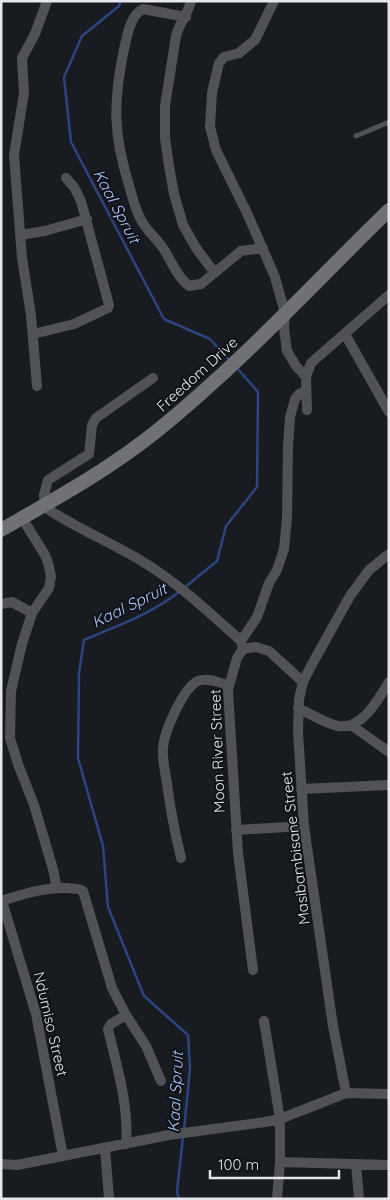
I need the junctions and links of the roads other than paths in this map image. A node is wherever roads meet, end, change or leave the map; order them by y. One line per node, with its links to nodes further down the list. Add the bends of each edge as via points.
1 (47, 1): 10 (street, via 22,58 24,93 14,155)
2 (191, 1): 4 (street)
3 (274, 1): 11 (street, via 255,40 219,63 212,93 210,127 216,150)
4 (186, 17): 12 (street, via 179,26 175,41 165,106 166,138 174,194 183,225); 12 (street, via 147,8 136,13 126,41 115,116 126,178 142,223 189,286 200,284)
5 (389, 122): 6 (lane)
6 (356, 136)
7 (66, 178): 9 (street, via 78,194)
8 (389, 210): 14 (street, Freedom Drive)
9 (87, 219): 10 (street); 15 (street, via 109,306 82,321)
10 (20, 235): 15 (street)
11 (263, 248): 12 (street, via 241,251); 14 (street)
12 (214, 272)
13 (389, 295): 16 (street)
14 (285, 312): 17 (street, via 287,351); 23 (street, Freedom Drive, via 215,381 144,440)
15 (33, 334): 19 (street)
16 (345, 334): 17 (street, via 311,363); 22 (street)
17 (306, 376): 20 (street)
18 (154, 378): 23 (street, via 96,418 88,454 48,480)
19 (37, 386)
20 (306, 390): 21 (street); 29 (street, Moon River Street, via 294,399 290,417 284,549 257,617)
21 (307, 410)
22 (389, 412)
23 (44, 506): 24 (street, Freedom Drive); 29 (street, via 152,567)
24 (22, 518): 25 (street, Freedom Drive); 28 (street, via 50,569 49,588)
25 (1, 530)
26 (389, 554): 30 (street, Masibambisane Street, via 360,580)
27 (1, 604): 28 (street, via 12,602)
28 (32, 613): 41 (street, via 11,692 10,738 50,856 56,881)
29 (242, 645): 30 (street, via 264,648); 31 (street, Moon River Street)
30 (303, 682): 33 (street, Masibambisane Street)
31 (228, 685): 39 (street, Moon River Street); 40 (street, via 208,680 195,683 178,706 164,742 169,804)
32 (388, 685): 34 (street, via 369,712)
33 (298, 708): 34 (street, via 337,725); 37 (street, Masibambisane Street)
34 (352, 725): 35 (street)
35 (389, 752)
36 (389, 785): 37 (street)
37 (301, 788): 38 (street, Masibambisane Street)
38 (304, 826): 39 (street, Moon River Street); 47 (street, Masibambisane Street)
39 (236, 830): 43 (street)
40 (181, 858)
41 (53, 888): 42 (street); 44 (street, via 78,888 84,893 109,977)
42 (1, 901): 52 (street, Ndumiso Street, via 36,1014)
43 (253, 970)
44 (126, 1015): 46 (street, via 146,1046); 50 (street, via 108,1029 124,1102)
45 (264, 1021): 49 (street)
46 (161, 1081)
47 (346, 1093): 48 (street); 49 (street)
48 (389, 1094)
49 (280, 1118): 50 (street); 53 (street)
50 (126, 1144): 51 (street)
51 (105, 1148): 52 (street); 57 (street)
52 (63, 1156): 54 (street, via 11,1166)
53 (280, 1162): 55 (street); 58 (street)
54 (1, 1164)
55 (356, 1164): 56 (street); 59 (street)
56 (389, 1165)
57 (109, 1199)
58 (277, 1199)
59 (359, 1199)

